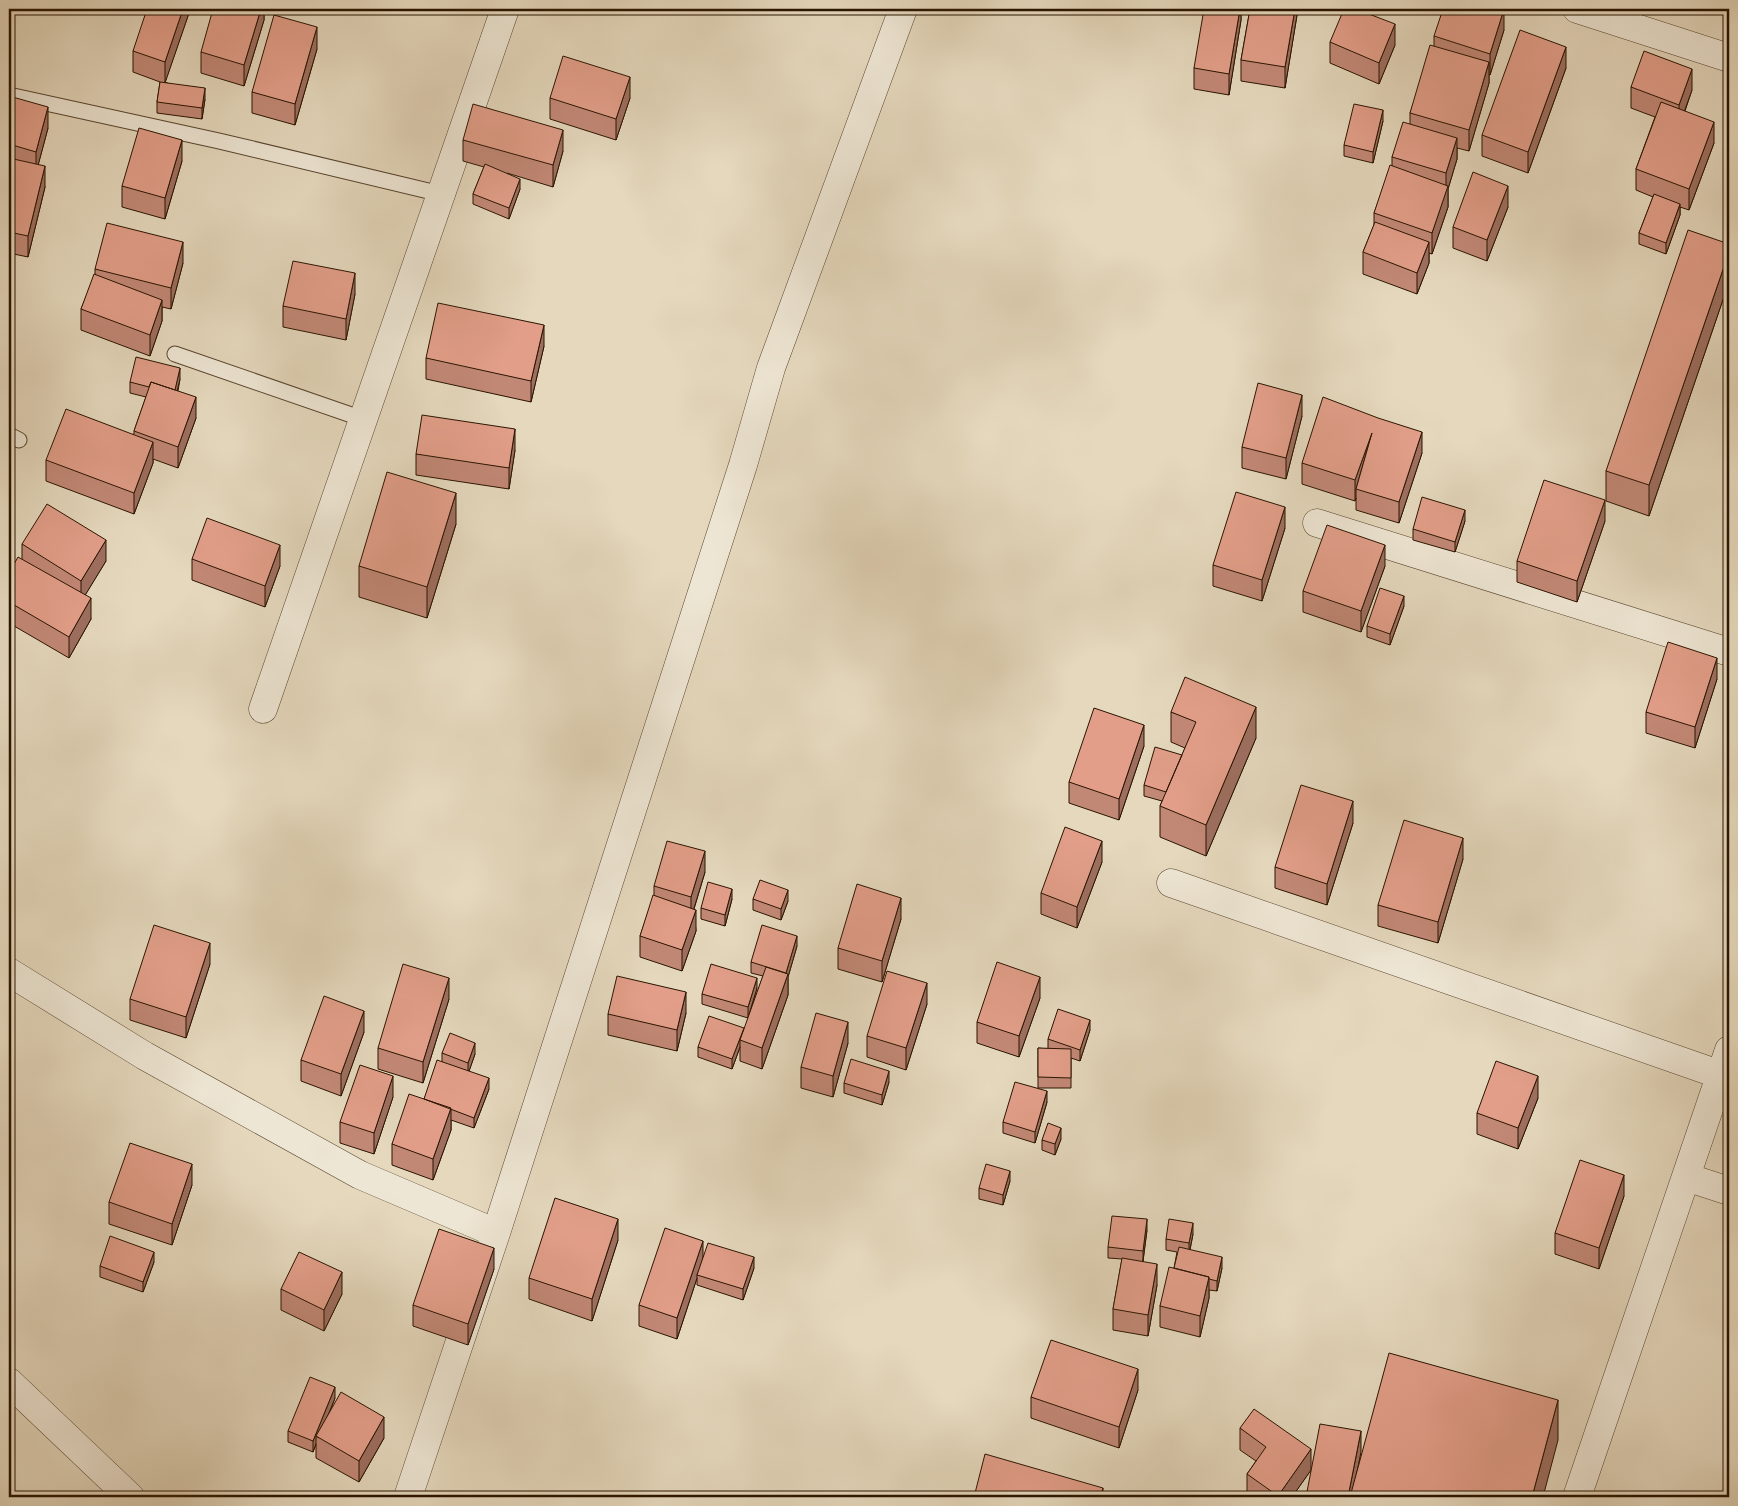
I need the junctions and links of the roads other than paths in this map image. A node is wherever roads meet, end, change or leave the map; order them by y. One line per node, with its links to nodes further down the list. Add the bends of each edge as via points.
1 (504, 9): 7 (street)
2 (903, 9): 19 (street, via 771,368 743,465)
3 (1577, 9): 4 (street)
4 (1640, 18): 5 (street)
5 (1729, 58)
6 (9, 95): 7 (lane)
7 (441, 194): 9 (street)
8 (175, 354): 9 (lane)
9 (363, 419): 12 (street)
10 (1317, 523): 11 (street)
11 (1729, 652)
12 (264, 709)
13 (1170, 883): 16 (street)
14 (9, 972): 19 (street, via 146,1056 360,1175)
15 (1729, 1050): 16 (street)
16 (1721, 1075): 17 (street)
17 (1686, 1177): 18 (street); 23 (street)
18 (1729, 1191)
19 (496, 1233): 22 (street)
20 (9, 1382): 21 (street)
21 (130, 1497)
22 (408, 1497)
23 (1578, 1497)

